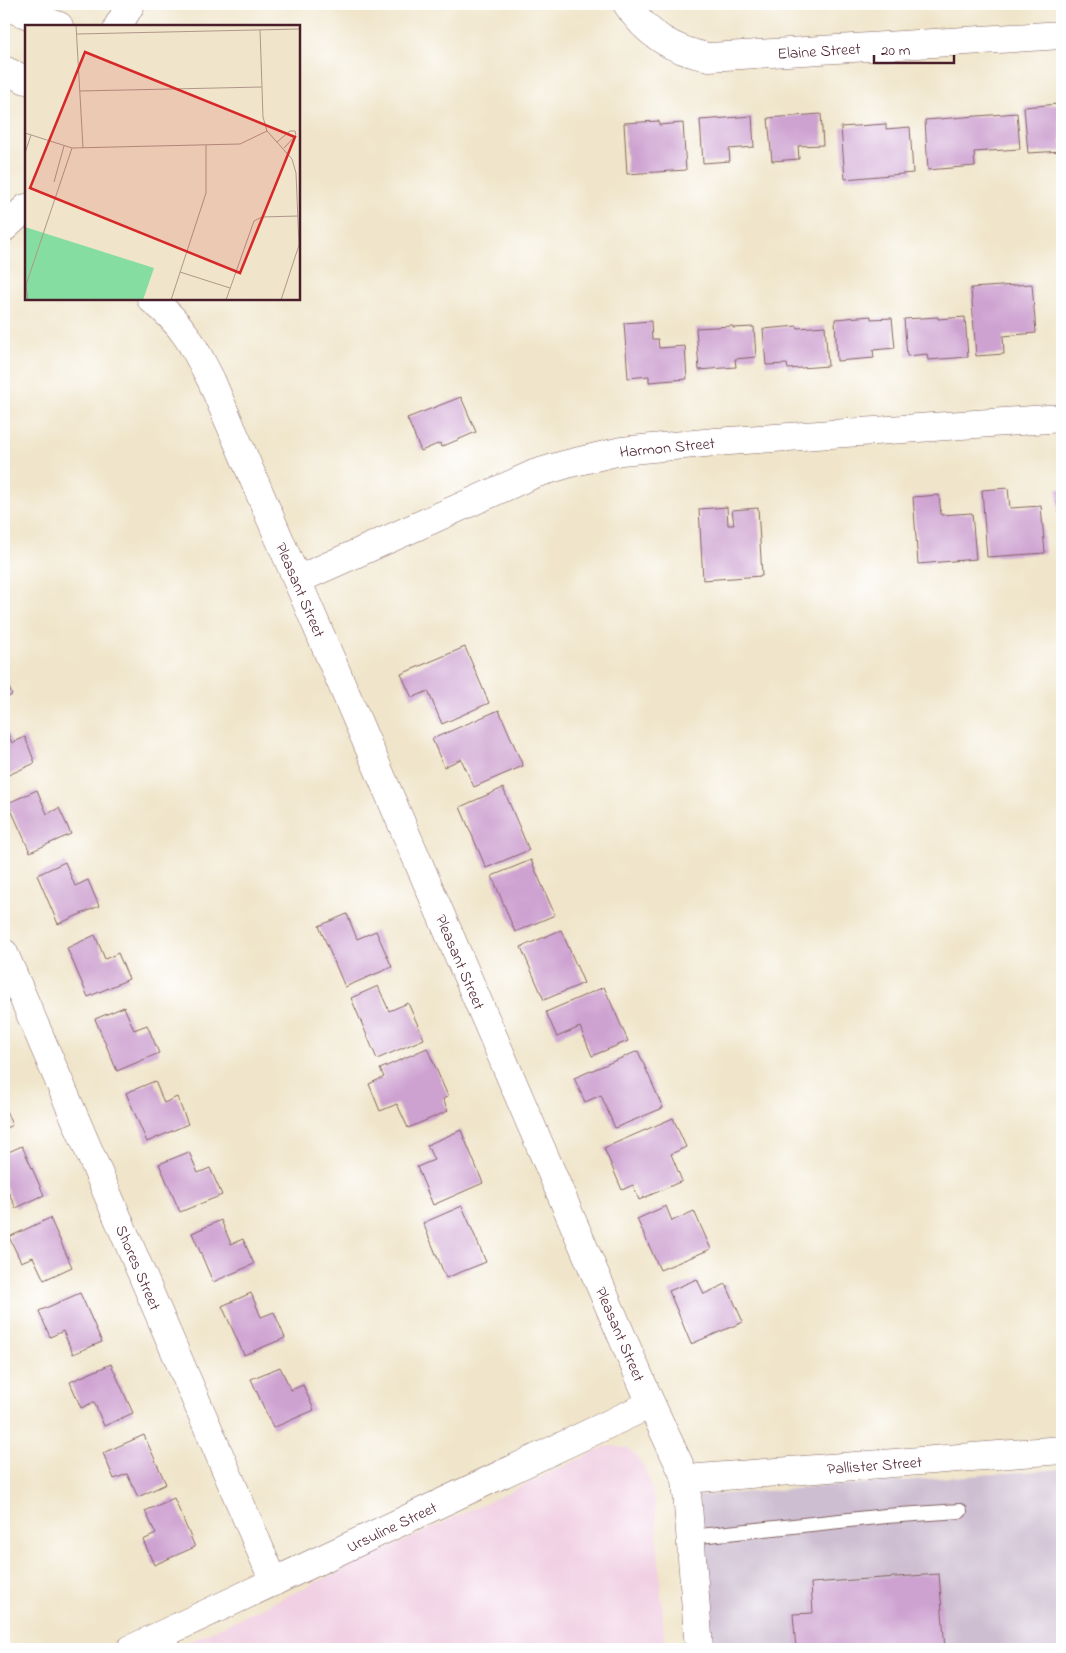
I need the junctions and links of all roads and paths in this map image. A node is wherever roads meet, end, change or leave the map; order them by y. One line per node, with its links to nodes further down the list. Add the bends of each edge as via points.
1 (131, 4): 5 (street)
2 (626, 4): 6 (street, Elaine Street, via 634,16 661,40 678,49 709,57)
3 (4, 6): 4 (street)
4 (56, 25)
5 (119, 25)
6 (1062, 35)
7 (4, 70): 8 (street)
8 (25, 80)
9 (25, 209): 10 (street)
10 (4, 228)
11 (152, 300): 13 (street, Pleasant Street, via 184,330 198,354)
12 (1062, 418): 13 (street, Harmon Street, via 621,451 534,474)
13 (296, 580): 15 (street, Pleasant Street)
14 (4, 953): 20 (street, Shores Street)
15 (651, 1404): 17 (street, Pleasant Street); 20 (street, Ursuline Street)
16 (1062, 1450): 17 (street, Pallister Street)
17 (686, 1479): 19 (street, Pleasant Street)
18 (960, 1511): 19 (lane)
19 (690, 1537): 22 (street, Pleasant Street)
20 (274, 1582): 21 (street, Ursuline Street)
21 (131, 1649)
22 (699, 1649)

